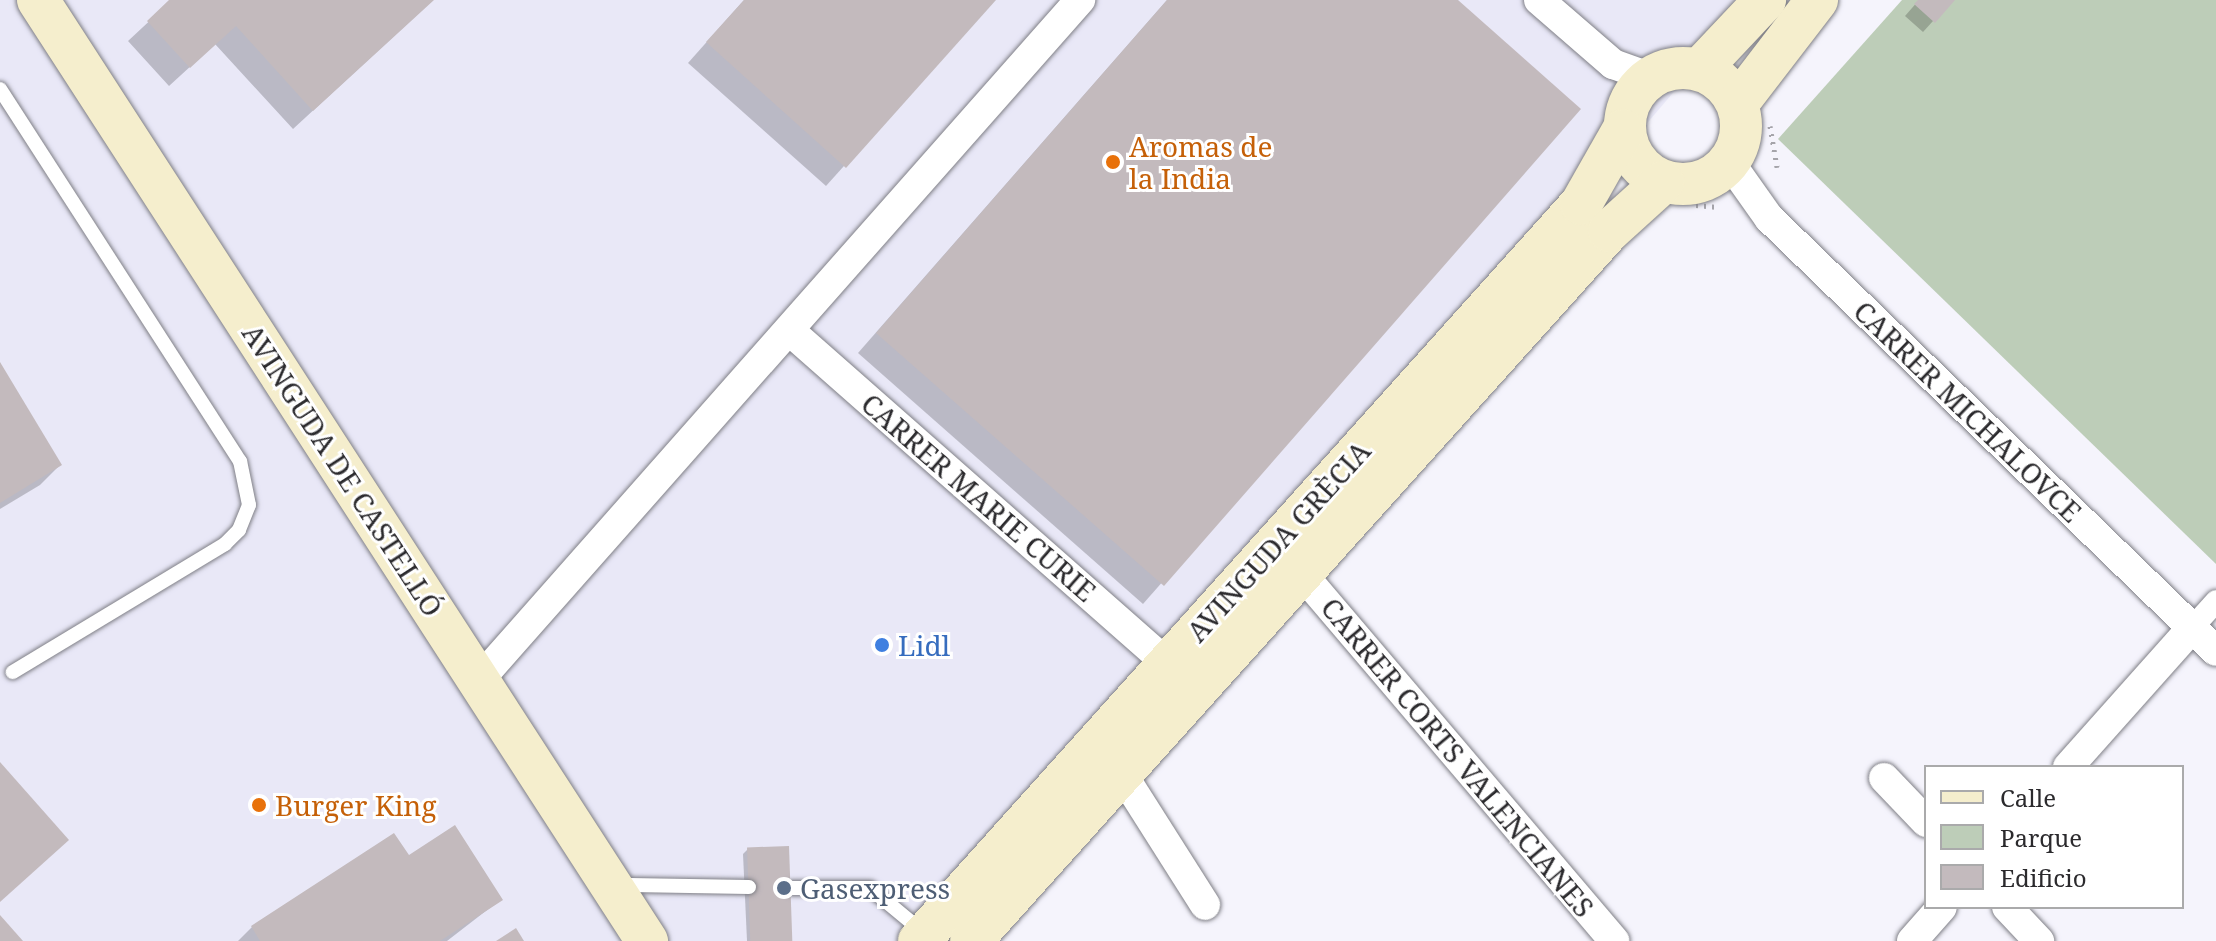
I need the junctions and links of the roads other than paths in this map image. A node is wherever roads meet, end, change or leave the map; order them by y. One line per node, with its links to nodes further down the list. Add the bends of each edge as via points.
1 (38, 0): 20 (main road, AVINGUDA DE CASTELLÓ)
2 (1080, 0): 13 (street)
3 (1539, 0): 7 (street, via 1613,64)
4 (1765, 0): 6 (main road)
5 (1817, 0): 9 (main road)
6 (1700, 69): 7 (main road, via 1673,67); 9 (main road, via 1723,81)
7 (1648, 77): 10 (main road, via 1629,100)
8 (0, 89): 19 (lane, via 220,427 240,461 249,505 239,530 225,544)
9 (1738, 103): 11 (main road, via 1742,134)
10 (1623, 130): 12 (main road, via 1635,162); 18 (main road, AVINGUDA GRÈCIA, via 1581,204)
11 (1730, 163): 12 (main road, via 1699,184); 16 (street, CARRER MICHALOVCE, via 1769,218)
12 (1663, 182): 14 (main road, AVINGUDA GRÈCIA, via 1609,231)
13 (790, 331): 18 (street, CARRER MARIE CURIE); 20 (street)
14 (1302, 574): 22 (main road, AVINGUDA GRÈCIA); 34 (street, CARRER CORTS VALENCIANES)
15 (2216, 601): 16 (street)
16 (2192, 628): 17 (street, CARRER MICHALOVCE); 21 (street)
17 (2216, 651)
18 (1168, 664): 31 (main road, AVINGUDA GRÈCIA)
19 (13, 672)
20 (479, 680): 27 (main road, AVINGUDA DE CASTELLÓ)
21 (2070, 765)
22 (1122, 774): 28 (street); 33 (main road, AVINGUDA GRÈCIA)
23 (1884, 778): 24 (street)
24 (1924, 820)
25 (749, 887): 27 (lane, via 630,885)
26 (791, 888): 31 (lane, via 870,888)
27 (617, 895): 32 (main road, AVINGUDA DE CASTELLÓ)
28 (1205, 905)
29 (1940, 909): 35 (street)
30 (2009, 909): 36 (street)
31 (922, 938)
32 (647, 941)
33 (971, 941)
34 (1614, 941)
35 (1912, 941)
36 (2039, 941)

